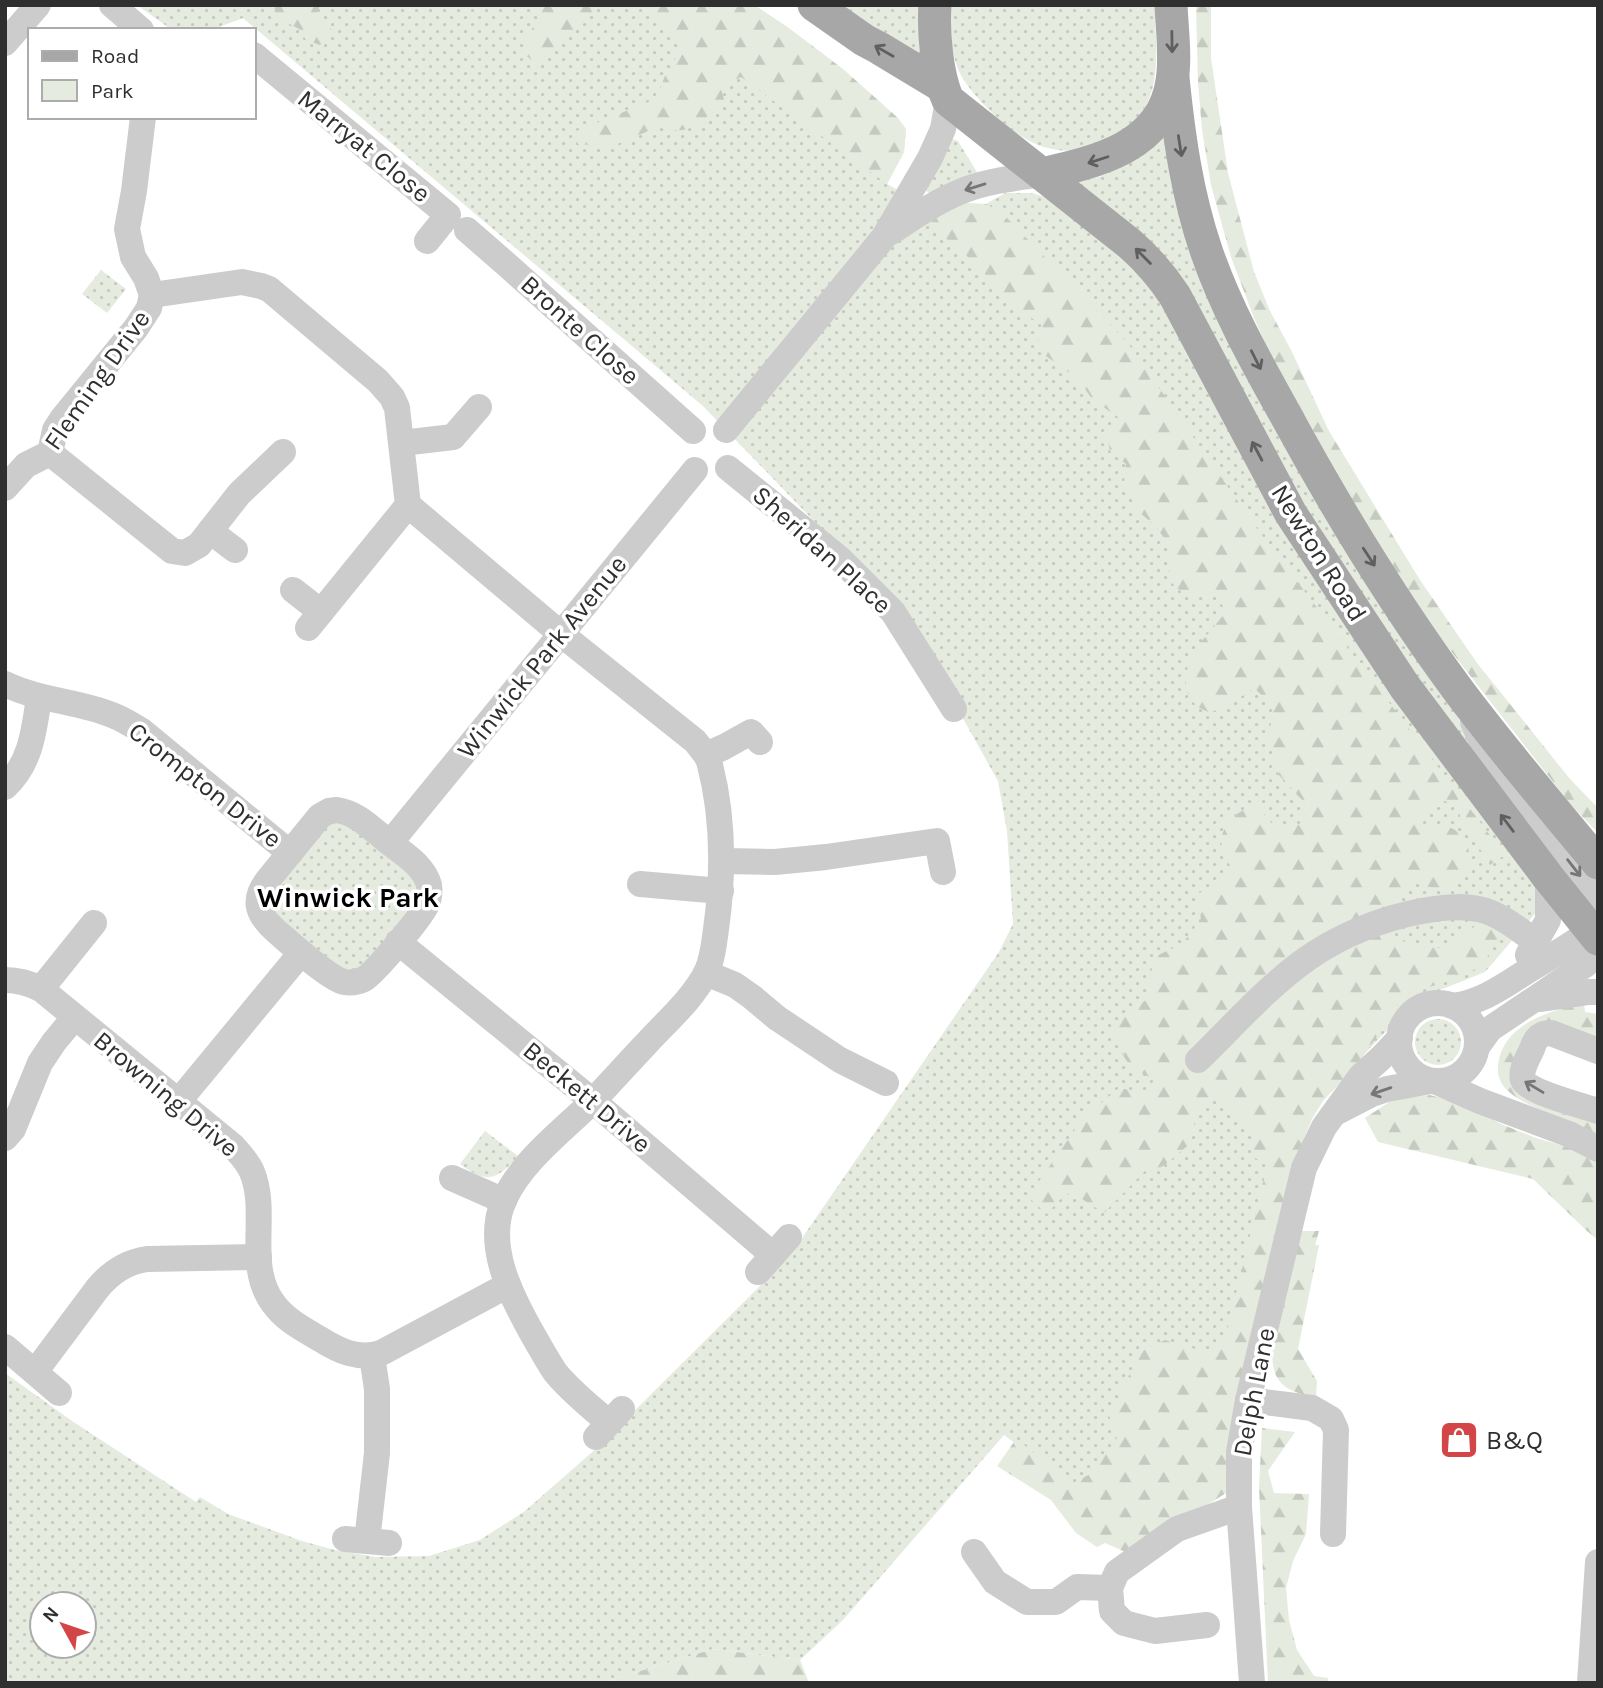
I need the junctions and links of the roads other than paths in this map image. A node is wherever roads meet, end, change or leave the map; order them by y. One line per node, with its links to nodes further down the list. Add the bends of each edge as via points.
1 (38, 5): 7 (street)
2 (112, 5): 6 (street)
3 (814, 5): 10 (main road, one-way to 3)
4 (935, 5): 10 (main road, via 935,38)
5 (1171, 5): 9 (main road, Newton Road, one-way to 9)
6 (139, 28)
7 (5, 43)
8 (256, 57): 15 (street, Marryat Close, via 448,215)
9 (1173, 78): 12 (main road, one-way to 12, via 1165,107 1132,144 1109,156); 32 (main road, Newton Road, one-way to 32, via 1187,183 1218,282 1310,461)
10 (945, 93): 12 (main road, Newton Road); 14 (street, via 943,129)
11 (143, 119): 16 (street, via 127,229 133,257)
12 (1042, 174): 14 (street, one-way to 14, via 962,191); 43 (main road, Newton Road, one-way to 12, via 1405,688 1291,514 1165,282 1130,244)
13 (467, 230): 19 (street, Bronte Close)
14 (884, 237): 18 (street)
15 (427, 241)
16 (152, 295): 20 (street, via 242,282 269,289 386,389 397,408); 21 (street, Fleming Drive, via 136,328 62,419)
17 (479, 407): 20 (street, via 453,437)
18 (726, 430): 19 (street, via 706,425); 23 (street, via 735,444)
19 (693, 431): 24 (street, via 685,451)
20 (402, 443): 26 (street)
21 (50, 453): 25 (street, Fleming Drive, via 26,465); 27 (street, via 172,551 192,550)
22 (283, 453): 27 (street, via 239,494)
23 (728, 468): 24 (street, via 708,475); 34 (street, Sheridan Place, via 839,558 893,612)
24 (695, 470): 30 (street, Winwick Park Avenue)
25 (5, 488)
26 (408, 505): 29 (street, via 315,620); 30 (street)
27 (210, 531): 28 (street)
28 (235, 550)
29 (293, 590)
30 (561, 634): 36 (street, via 695,741); 38 (street, Winwick Park Avenue)
31 (5, 684): 33 (street, Crompton Drive)
32 (1458, 689): 41 (main road, Newton Road); 46 (street, one-way to 46, via 1488,756)
33 (39, 697): 37 (street, via 25,762); 39 (street, Crompton Drive, via 126,721)
34 (954, 709)
35 (753, 732): 36 (street)
36 (706, 755): 40 (street)
37 (5, 787)
38 (390, 843): 39 (street, via 354,814 337,810 320,816); 49 (street, via 421,869 430,888 426,908)
39 (290, 853): 51 (street, via 261,888 259,907 267,923)
40 (723, 861): 42 (street, via 775,862 947,839); 45 (street)
41 (1598, 863)
42 (943, 872)
43 (1548, 877): 48 (main road, Newton Road); 50 (street, via 1548,920)
44 (637, 885): 45 (street)
45 (720, 891): 52 (street)
46 (1598, 899)
47 (94, 923): 55 (street)
48 (1596, 937): 54 (street); 57 (street, via 1585,965)
49 (398, 942): 51 (street, via 371,974 354,982 335,978); 66 (street, Beckett Drive)
50 (1536, 942): 54 (street); 63 (street, via 1500,917 1478,909 1431,909 1386,920 1307,959)
51 (301, 953): 67 (street)
52 (706, 973): 65 (street, via 744,990 792,1029 850,1066); 66 (street, via 688,999)
53 (5, 980): 55 (street, Browning Drive)
54 (1503, 986): 58 (street, via 1467,1004)
55 (41, 989): 59 (street, Browning Drive)
56 (1598, 992): 57 (street)
57 (1531, 1001): 61 (street, via 1490,1029)
58 (1452, 1006): 60 (street, via 1441,1003 1418,1009); 61 (street, via 1474,1027)
59 (74, 1018): 67 (street, Browning Drive); 71 (street, Browning Drive, via 40,1063)
60 (1400, 1038): 64 (street, via 1400,1050 1410,1070); 70 (street, Delph Lane, via 1361,1076)
61 (1476, 1050): 64 (street, via 1460,1074); 68 (street, via 1482,1075)
62 (1598, 1051): 69 (street, one-way to 62, via 1532,1090 1522,1072 1535,1041 1545,1033)
63 (1198, 1060)
64 (1433, 1081): 68 (street); 70 (street, one-way to 70, via 1387,1089)
65 (886, 1082)
66 (593, 1101): 74 (street, via 537,1156); 75 (street, Beckett Drive)
67 (177, 1102): 76 (street, Browning Drive, via 233,1146 251,1170 256,1186)
68 (1510, 1111): 72 (street)
69 (1598, 1111)
70 (1334, 1113): 82 (street, Delph Lane, via 1304,1168)
71 (5, 1138)
72 (1598, 1149)
73 (450, 1178): 74 (street)
74 (504, 1201): 77 (street, via 497,1231)
75 (773, 1255)
76 (259, 1257): 79 (street, Browning Drive, via 264,1284 281,1313 337,1349); 80 (street, via 147,1259 123,1266 102,1284)
77 (508, 1285): 79 (street); 83 (street, via 556,1373)
78 (5, 1347): 80 (street)
79 (372, 1356): 86 (street, via 377,1453)
80 (35, 1372): 81 (street)
81 (60, 1392)
82 (1248, 1400): 84 (street, Delph Lane, via 1239,1452); 85 (street, via 1312,1408 1331,1419 1336,1430)
83 (608, 1423)
84 (1239, 1507): 89 (street, via 1177,1529 1117,1572); 91 (street, Delph Lane)
85 (1332, 1534)
86 (367, 1541)
87 (974, 1552): 89 (street, via 995,1582 1027,1602 1056,1602 1077,1587)
88 (1598, 1562): 92 (street)
89 (1110, 1588): 90 (street, via 1111,1611 1124,1623 1155,1631)
90 (1207, 1625)
91 (1252, 1683)
92 (1590, 1683)

